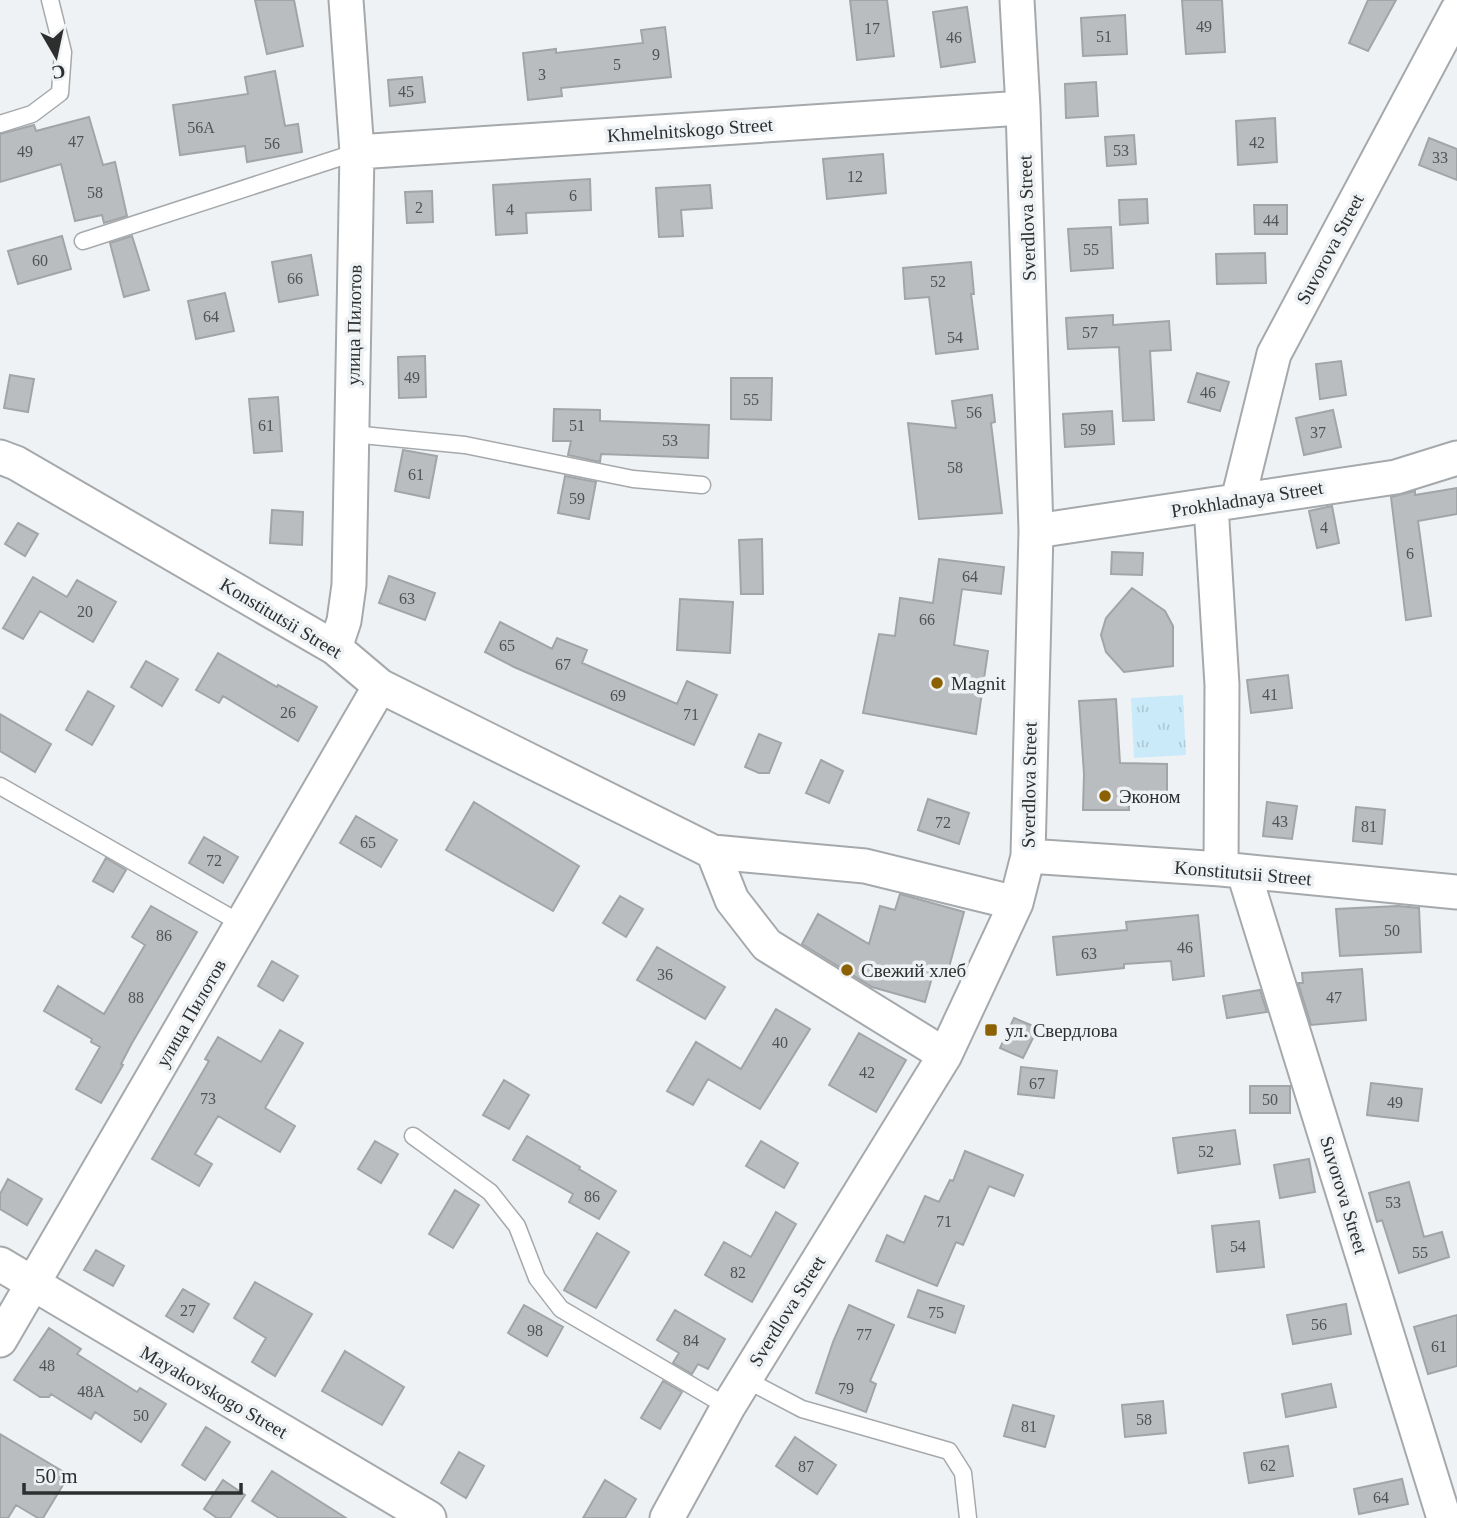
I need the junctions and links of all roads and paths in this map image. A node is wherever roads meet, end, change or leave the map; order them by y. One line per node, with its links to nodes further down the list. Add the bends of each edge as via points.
1 (50, 0): 6 (lane, via 63,52 60,93 32,114)
2 (346, 0): 7 (street, улица Пилотов)
3 (1017, 0): 5 (street, Sverdlova Street)
4 (1457, 11): 13 (street, Suvorova Street, via 1274,354)
5 (1023, 108): 7 (street, Khmelnitskogo Street); 14 (street, Sverdlova Street)
6 (0, 124)
7 (357, 152): 8 (lane); 9 (street, улица Пилотов)
8 (83, 240)
9 (352, 434): 12 (lane, via 465,445 633,479); 15 (street, улица Пилотов, via 349,586)
10 (0, 457): 15 (street, Konstitutsii Street)
11 (1457, 458): 13 (street, Prokhladnaya Street, via 1396,477)
12 (702, 485)
13 (1225, 502): 14 (street, Prokhladnaya Street); 20 (street, Suvorova Street, via 1222,685)
14 (1035, 531): 19 (street, Sverdlova Street)
15 (335, 648): 16 (street, Konstitutsii Street)
16 (380, 686): 18 (street, Konstitutsii Street); 23 (street, улица Пилотов)
17 (0, 786): 23 (lane)
18 (713, 852): 22 (street, Konstitutsii Street, via 865,866); 24 (street, via 732,900 766,945)
19 (1028, 856): 20 (street, Konstitutsii Street); 22 (street, Sverdlova Street)
20 (1233, 871): 21 (street, Konstitutsii Street); 34 (street, Suvorova Street)
21 (1457, 892)
22 (1016, 903): 24 (street, Sverdlova Street)
23 (242, 924): 27 (street, улица Пилотов)
24 (945, 1055): 29 (street, Sverdlova Street)
25 (413, 1136): 30 (lane, via 490,1192 517,1226 537,1278 561,1309)
26 (0, 1264): 27 (street, Mayakovskogo Street)
27 (33, 1285): 28 (street, улица Пилотов); 31 (street, Mayakovskogo Street)
28 (0, 1340)
29 (745, 1379): 30 (street, Sverdlova Street); 33 (lane, via 802,1409 949,1451 964,1473)
30 (728, 1407): 32 (street, Sverdlova Street)
31 (429, 1518)
32 (667, 1518)
33 (968, 1518)
34 (1444, 1518)

